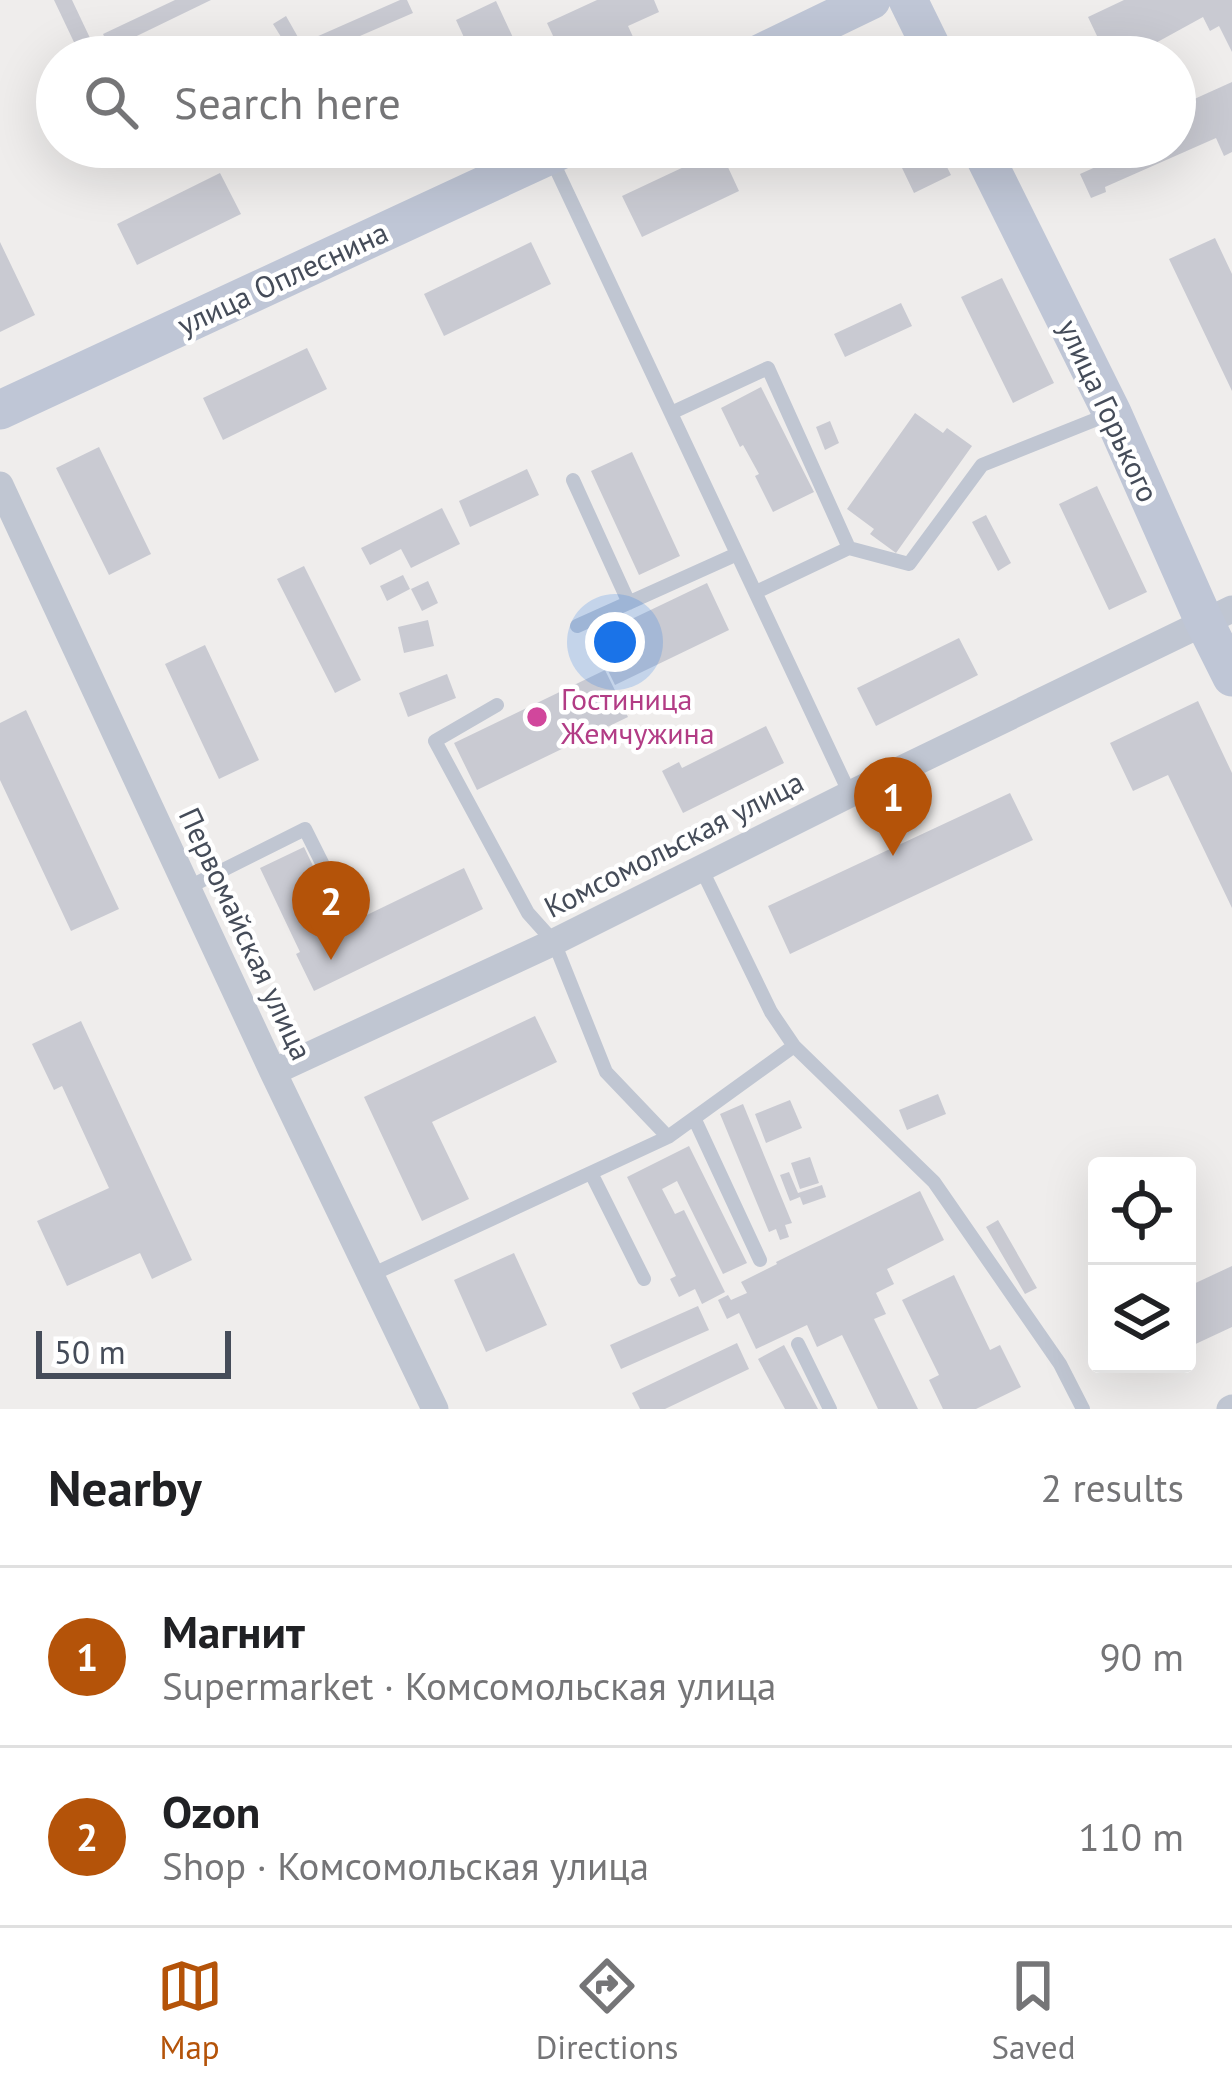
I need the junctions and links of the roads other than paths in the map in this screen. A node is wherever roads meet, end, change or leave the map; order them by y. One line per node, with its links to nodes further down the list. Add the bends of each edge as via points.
1 (871, 0): 3 (main road)
2 (908, 0): 4 (main road)
3 (796, 36)
4 (926, 36)
5 (521, 168): 8 (main road, улица Оплеснина)
6 (565, 168): 9 (lane)
7 (990, 168): 10 (main road, улица Горького)
8 (0, 410)
9 (671, 413): 13 (lane, via 768,368); 14 (lane)
10 (1112, 413): 13 (lane, via 982,465 909,564); 17 (main road, улица Горького)
11 (573, 480): 16 (lane)
12 (0, 484): 23 (street, Первомайская улица)
13 (849, 548): 15 (lane)
14 (737, 554): 15 (lane); 16 (lane)
15 (756, 592): 21 (lane)
16 (628, 603): 18 (lane)
17 (1218, 615): 19 (main road, улица Горького); 21 (street, Комсомольская улица)
18 (577, 626)
19 (1232, 677)
20 (497, 705): 25 (lane, via 435,741 528,913)
21 (850, 794): 22 (street, Комсомольская улица)
22 (701, 868): 25 (street, Комсомольская улица); 26 (lane)
23 (188, 888): 24 (lane, via 305,830); 27 (street, Первомайская улица)
24 (344, 907)
25 (554, 942): 27 (street, Комсомольская улица); 29 (lane, via 606,1072)
26 (794, 1046): 28 (lane); 37 (lane, via 934,1182)
27 (273, 1072): 32 (street, Первомайская улица)
28 (694, 1120): 29 (lane); 31 (lane)
29 (668, 1137): 30 (lane)
30 (592, 1173): 32 (lane); 33 (lane)
31 (760, 1260)
32 (370, 1275): 35 (street, Первомайская улица)
33 (644, 1280)
34 (798, 1344): 36 (lane)
35 (435, 1409)
36 (830, 1409)
37 (1083, 1409)

